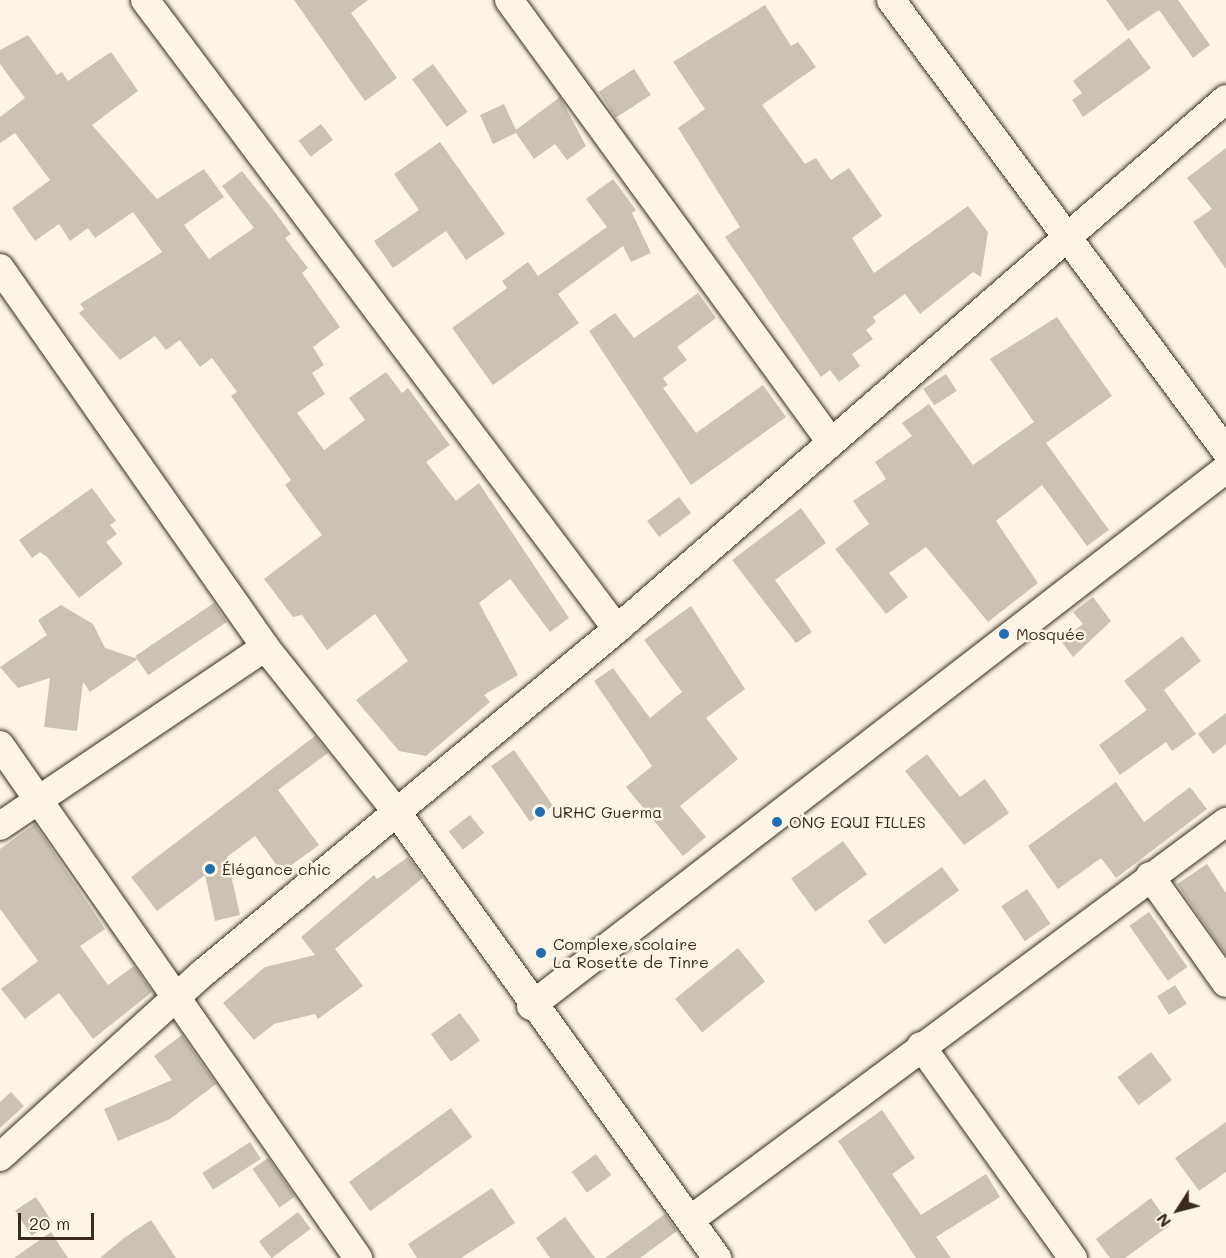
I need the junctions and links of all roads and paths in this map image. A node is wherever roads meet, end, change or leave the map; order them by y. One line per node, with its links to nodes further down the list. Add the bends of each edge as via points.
1 (144, 0): 10 (street)
2 (509, 0): 7 (street)
3 (891, 0): 5 (street)
4 (1226, 99): 5 (street)
5 (1069, 237): 7 (street); 8 (street)
6 (0, 268): 11 (street)
7 (831, 442): 10 (street)
8 (1226, 451)
9 (1226, 469): 20 (street)
10 (617, 629): 14 (street)
11 (265, 647): 13 (street); 14 (street)
12 (0, 745): 13 (street)
13 (39, 798): 16 (street); 19 (street)
14 (395, 810): 19 (street); 20 (street)
15 (1226, 822): 17 (street)
16 (0, 826)
17 (1150, 876): 18 (street); 21 (street)
18 (1226, 983)
19 (178, 997): 22 (street); 24 (street)
20 (531, 1006): 23 (street)
21 (921, 1046): 23 (street); 26 (street)
22 (0, 1157)
23 (690, 1220): 25 (street)
24 (346, 1254)
25 (717, 1258)
26 (1073, 1258)

